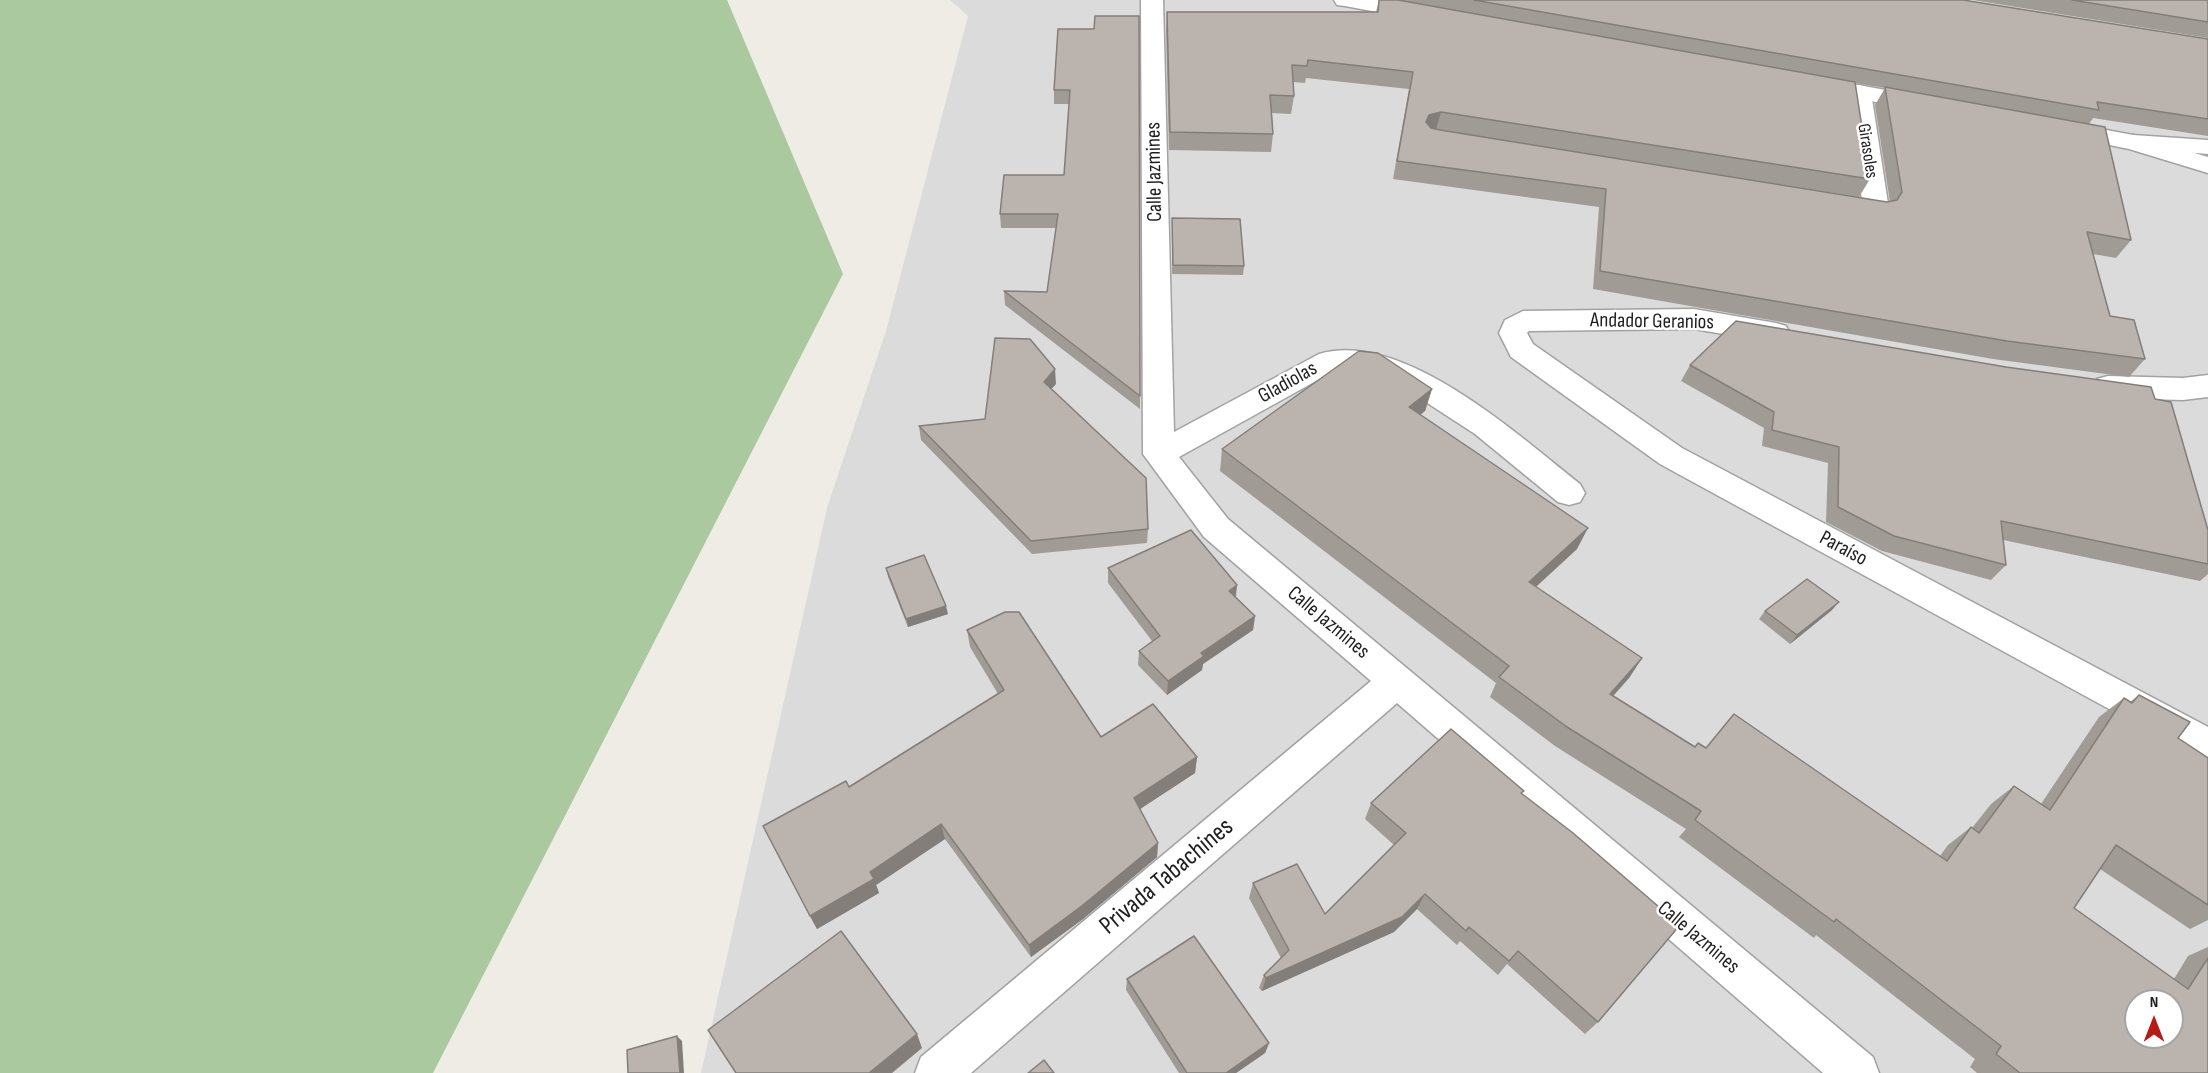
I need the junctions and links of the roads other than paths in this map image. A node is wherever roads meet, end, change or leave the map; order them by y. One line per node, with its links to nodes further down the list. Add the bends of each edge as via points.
1 (1152, 0): 16 (street, Calle Jazmines)
2 (1346, 0): 3 (street)
3 (1437, 16)
4 (1790, 80): 5 (street)
5 (1858, 92): 6 (street); 11 (street, Girasoles, via 1876,210)
6 (1950, 109)
7 (2042, 125): 8 (street)
8 (2133, 142): 9 (street); 10 (street)
9 (2208, 147)
10 (2208, 165)
11 (1819, 201)
12 (1523, 321): 13 (street, Andador Geranios, via 1694,318); 19 (street, Paraíso, via 1513,333 1521,350 1671,456)
13 (1798, 337)
14 (2082, 384): 15 (street, via 2127,390)
15 (2208, 386)
16 (1159, 454): 17 (street, Gladiolas, via 1329,361 1369,361 1402,373 1486,426); 18 (street, Calle Jazmines, via 1216,528)
17 (1569, 493)
18 (1397, 681): 20 (street, Privada Tabachines); 21 (street, Calle Jazmines)
19 (2208, 746)
20 (937, 1073)
21 (1857, 1073)

